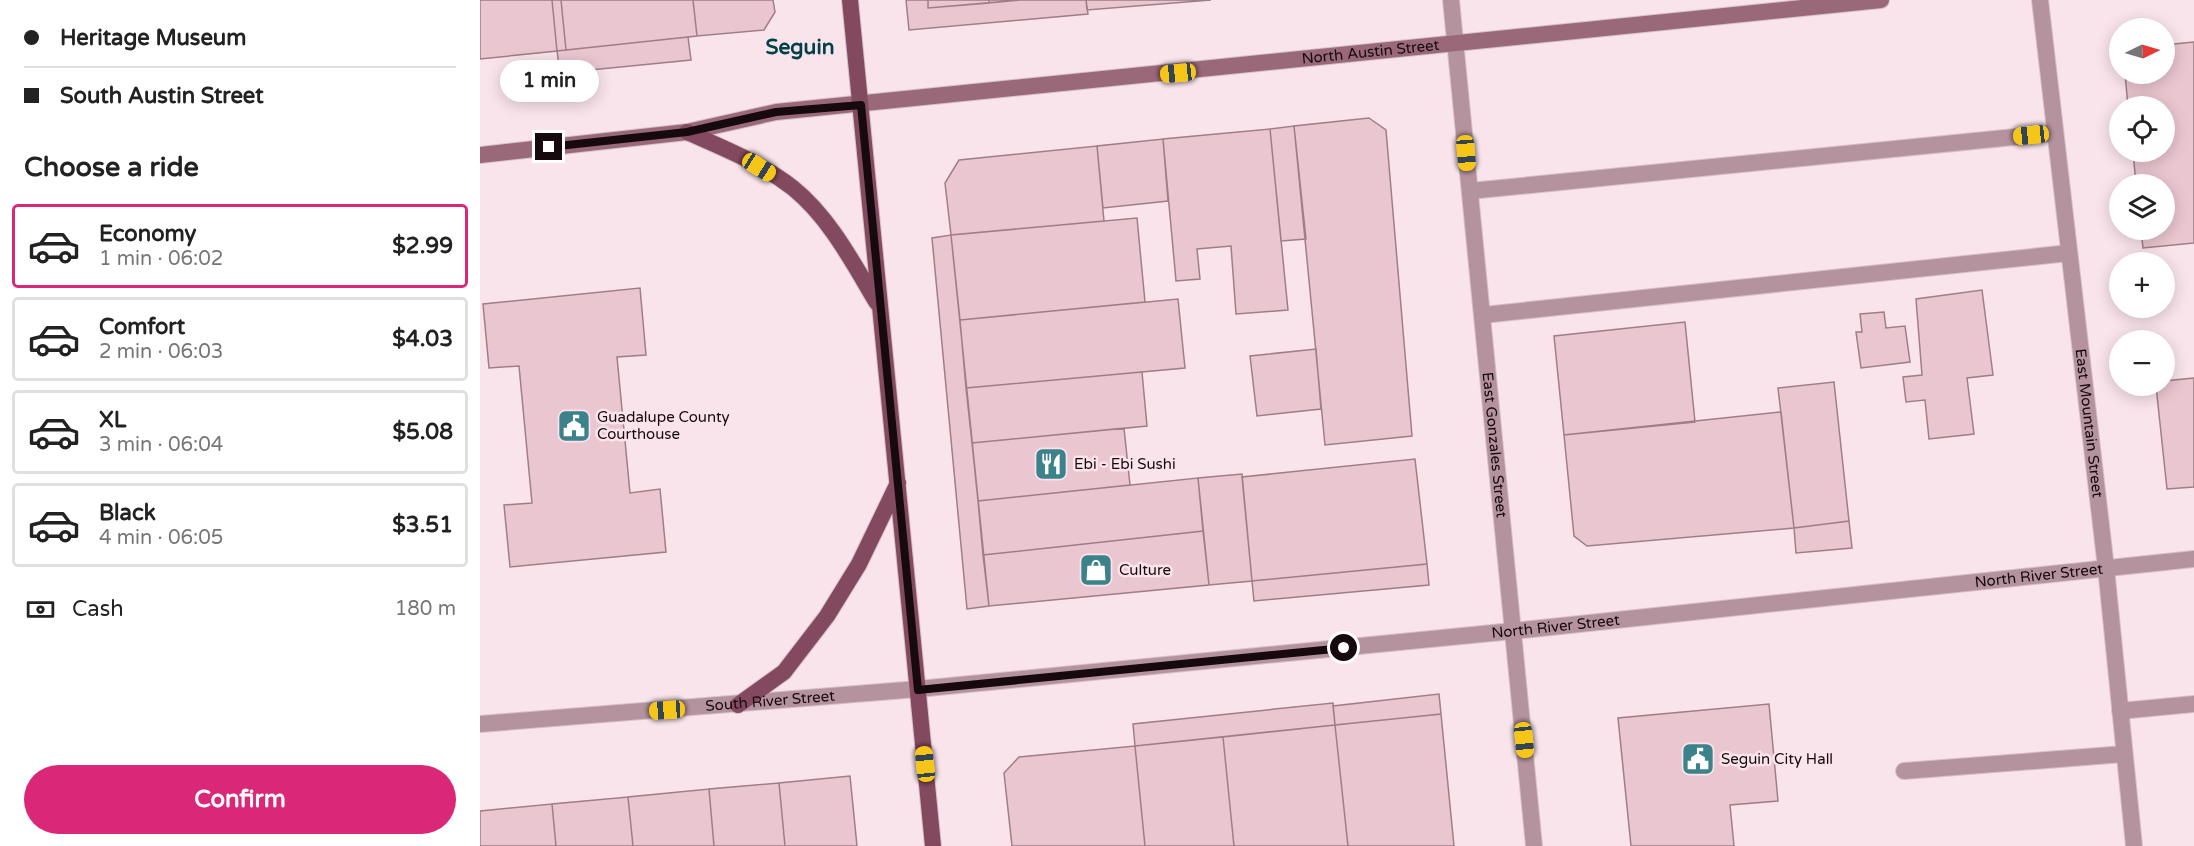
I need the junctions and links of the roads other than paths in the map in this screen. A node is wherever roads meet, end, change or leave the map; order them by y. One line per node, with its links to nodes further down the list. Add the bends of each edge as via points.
1 (850, 0): 6 (main road)
2 (1451, 0): 5 (street, East Gonzales Street)
3 (1881, 0): 5 (main road, North Austin Street)
4 (2040, 0): 8 (street, East Mountain Street)
5 (1456, 45): 6 (main road, North Austin Street); 10 (street, East Gonzales Street)
6 (861, 105): 7 (main road, North Austin Street, via 776,112); 12 (main road)
7 (687, 132): 9 (main road, North Austin Street); 12 (main road, via 744,158 793,188 832,230)
8 (2055, 133): 10 (street); 11 (street, East Mountain Street)
9 (480, 155)
10 (1470, 191): 13 (street, East Gonzales Street)
11 (2069, 254): 13 (street); 16 (street, East Mountain Street)
12 (880, 307): 14 (main road)
13 (1483, 315): 17 (street, East Gonzales Street)
14 (898, 482): 18 (main road); 20 (main road, via 859,564 827,616 784,672)
15 (2194, 559): 16 (street, North River Street)
16 (2106, 568): 17 (street, North River Street); 21 (street, East Mountain Street)
17 (1513, 631): 18 (street, North River Street); 26 (street, East Gonzales Street)
18 (918, 690): 20 (street, South River Street); 25 (main road)
19 (2194, 704): 21 (street)
20 (738, 705): 22 (street, South River Street)
21 (2120, 711): 23 (street, East Mountain Street)
22 (480, 724)
23 (2124, 754): 24 (street); 27 (street, East Mountain Street)
24 (1904, 771)
25 (933, 846)
26 (1534, 846)
27 (2134, 846)

